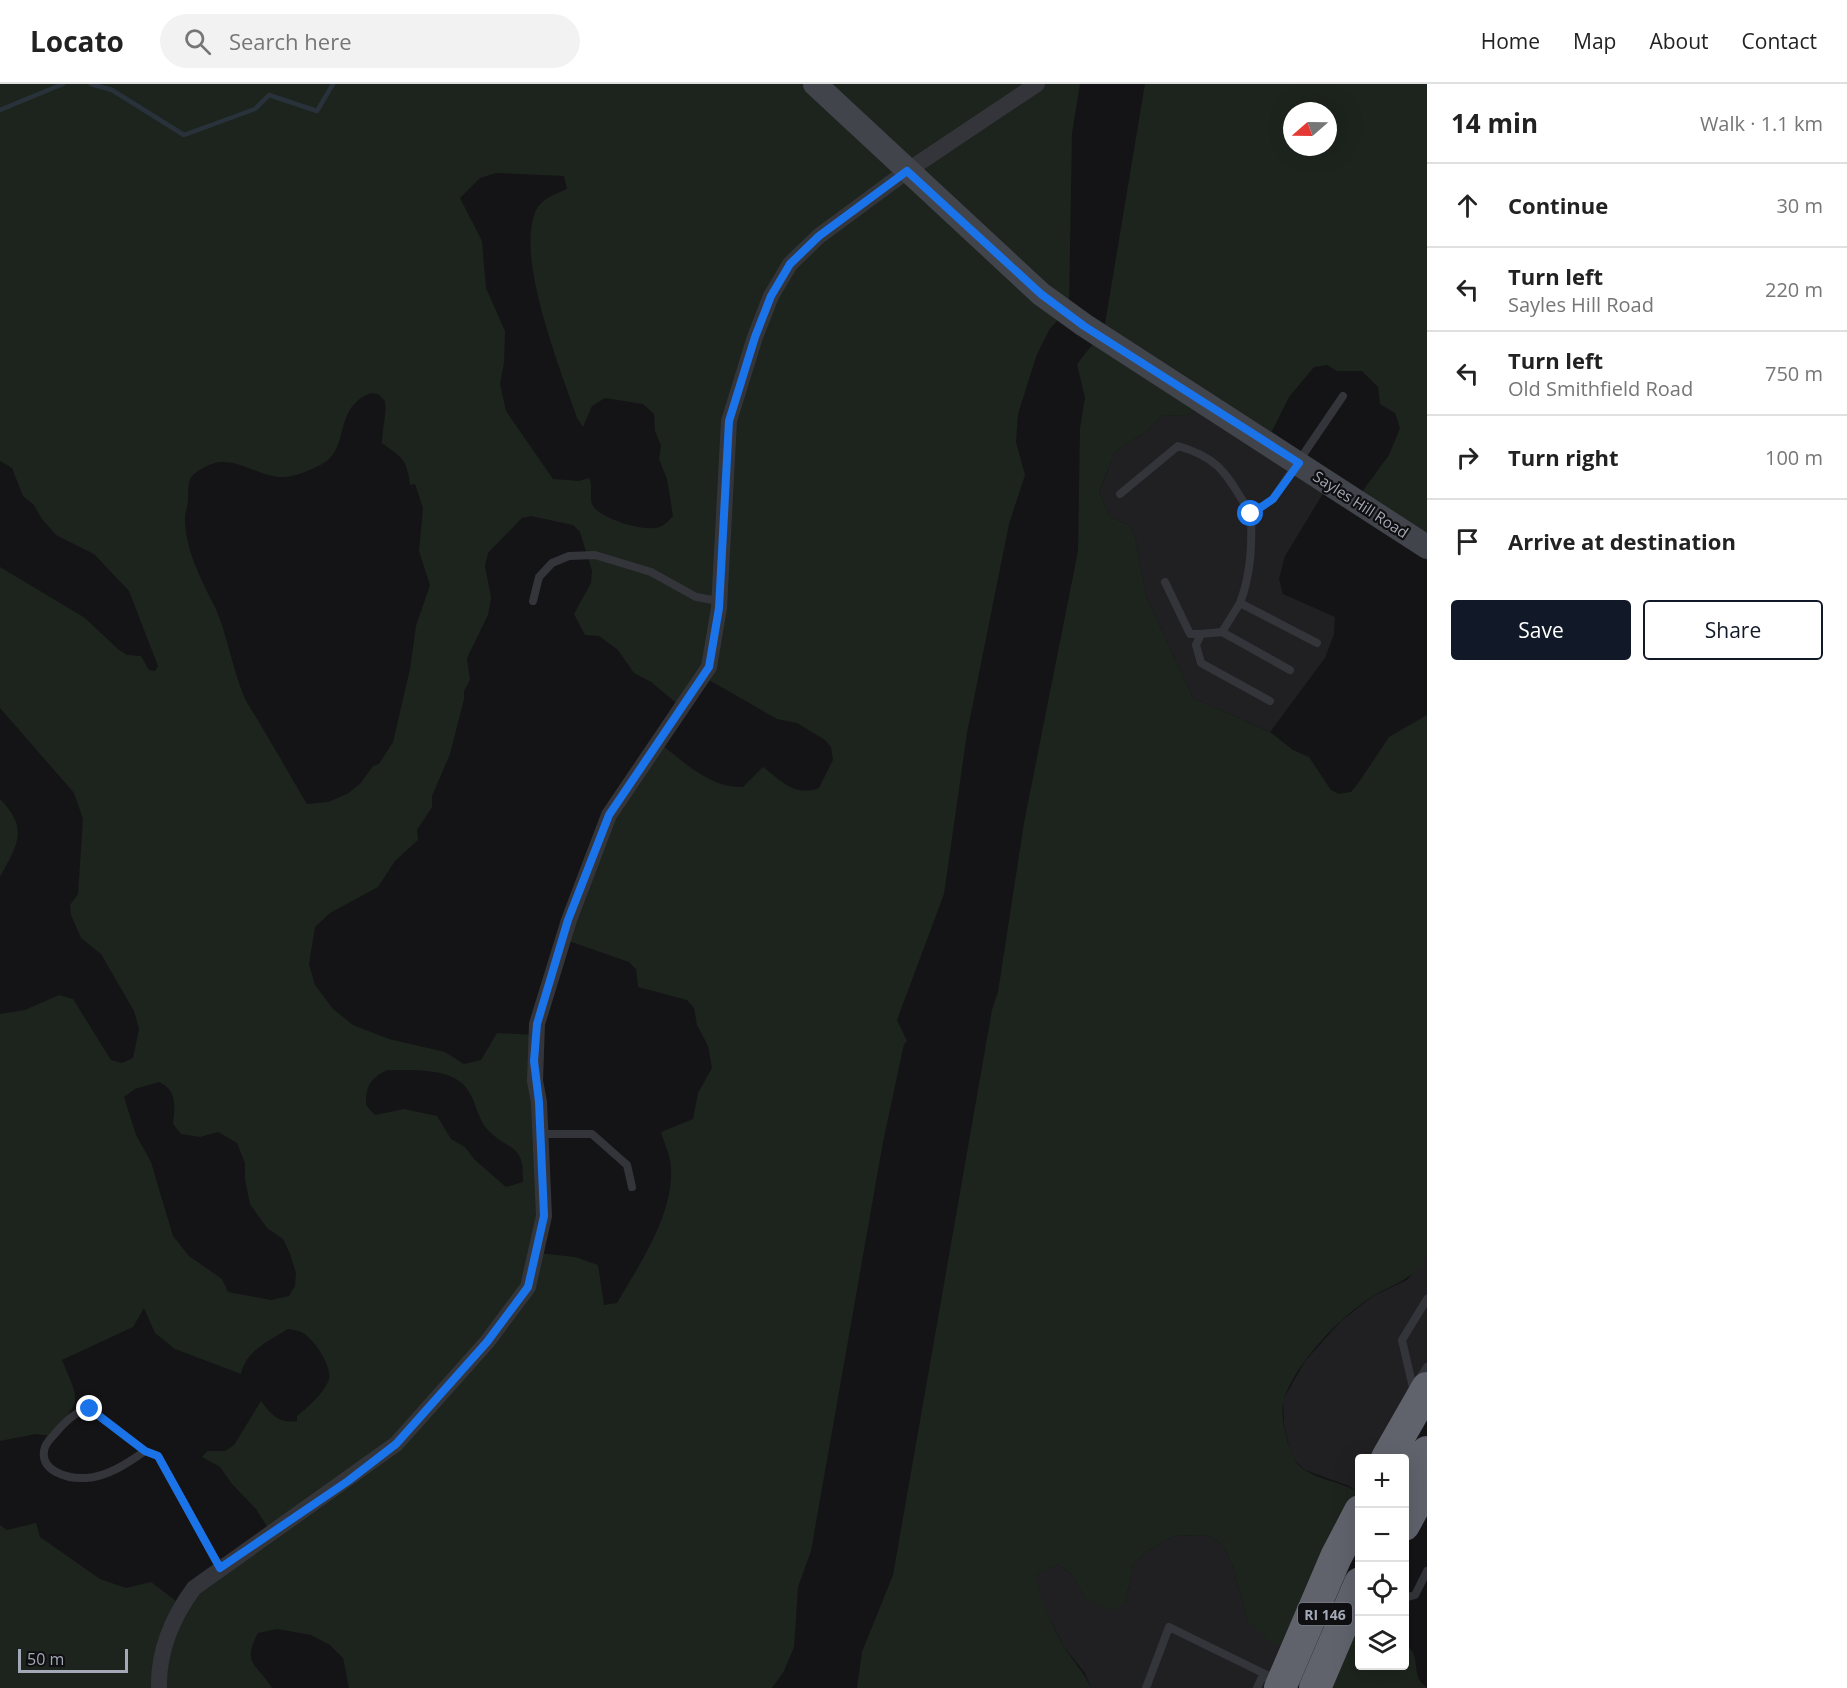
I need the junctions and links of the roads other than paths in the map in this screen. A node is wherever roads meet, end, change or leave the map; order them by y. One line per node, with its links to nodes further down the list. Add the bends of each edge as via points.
1 (815, 84): 3 (main road, Sayles Hill Road)
2 (1037, 84): 3 (street)
3 (907, 171): 5 (main road, Sayles Hill Road, via 1041,294 1084,326); 11 (street, via 802,251 771,296 729,421)
4 (1343, 396): 5 (lane)
5 (1299, 463): 7 (lane, via 1273,499); 8 (main road, Sayles Hill Road)
6 (1120, 494): 7 (lane, via 1178,446 1201,453 1221,466)
7 (1251, 514): 12 (lane, via 1247,583)
8 (1427, 547)
9 (1165, 582): 14 (lane, via 1190,634)
10 (533, 601): 11 (lane, via 539,578 552,563 569,556 595,555 651,572 696,597)
11 (719, 601): 18 (street, via 709,667 609,815 565,931 537,1024 534,1071)
12 (1240, 603): 13 (lane); 15 (lane)
13 (1222, 632): 14 (lane); 16 (lane)
14 (1200, 634): 17 (lane, via 1196,645 1201,663)
15 (1317, 644)
16 (1290, 670)
17 (1270, 701)
18 (541, 1134): 19 (lane, via 591,1134 627,1165); 32 (street, via 544,1201 540,1241 528,1287 510,1314 396,1444)
19 (632, 1187)
20 (1427, 1299): 22 (lane, via 1402,1340)
21 (1427, 1367): 22 (lane)
22 (1421, 1399): 25 (highway); 26 (highway)
23 (145, 1451): 23 (lane, via 120,1467 86,1478 53,1471 45,1463 44,1454 45,1445 67,1420 90,1409); 32 (lane, via 158,1456)
24 (1427, 1452): 28 (highway)
25 (1389, 1454)
26 (1405, 1454)
27 (1427, 1483): 29 (highway)
28 (1409, 1484)
29 (1409, 1516)
30 (1355, 1519): 39 (highway)
31 (1355, 1551): 39 (highway, RI 146, via 1330,1602)
32 (220, 1568): 40 (street, via 194,1588 177,1612 167,1633)
33 (1427, 1571): 35 (lane)
34 (1355, 1593): 42 (highway, RI 146)
35 (1415, 1595): 36 (lane); 37 (lane)
36 (1427, 1595)
37 (1409, 1597)
38 (1355, 1628): 43 (highway)
39 (1277, 1683): 41 (lane, via 1168,1627)
40 (159, 1688)
41 (1146, 1688)
42 (1315, 1688)
43 (1331, 1688)

